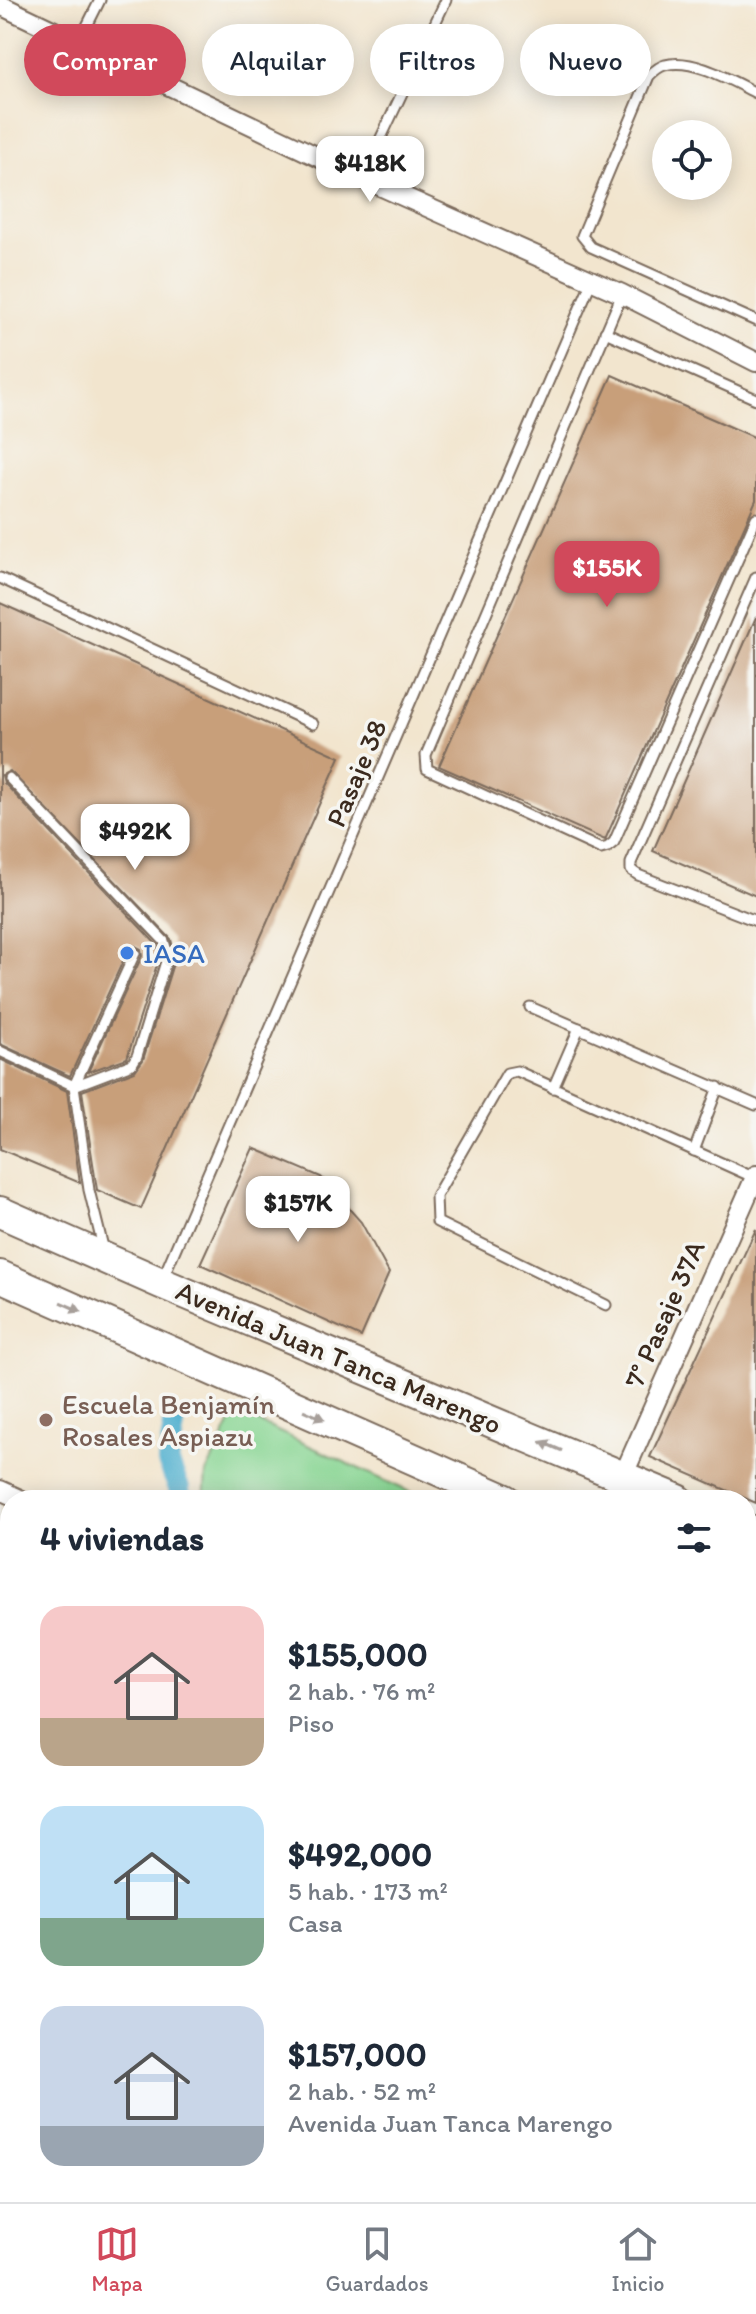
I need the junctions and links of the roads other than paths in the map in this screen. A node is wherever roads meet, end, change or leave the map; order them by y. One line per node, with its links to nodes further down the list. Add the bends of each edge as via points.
1 (100, 0): 5 (lane)
2 (446, 0): 8 (lane)
3 (0, 5): 4 (street)
4 (41, 24)
5 (88, 24)
6 (186, 93): 8 (street)
7 (756, 93): 11 (lane, via 706,69 684,65 664,65 649,76 582,236 591,247)
8 (362, 178): 9 (street)
9 (592, 280): 10 (street); 34 (lane, Pasaje 38)
10 (622, 294): 12 (lane); 13 (street)
11 (756, 321)
12 (605, 332): 14 (lane); 15 (lane, via 426,755 427,769 601,849 608,847)
13 (756, 362)
14 (756, 399)
15 (756, 518)
16 (756, 577): 20 (lane, via 631,863 638,875)
17 (0, 578): 18 (lane)
18 (313, 724)
19 (9, 778): 25 (lane, via 164,941 168,955 132,1064)
20 (756, 921)
21 (135, 953): 25 (lane)
22 (530, 1007): 23 (lane)
23 (579, 1028): 26 (lane); 27 (lane)
24 (0, 1051): 25 (lane)
25 (74, 1086): 32 (lane, via 89,1190)
26 (718, 1087): 28 (lane); 29 (lane)
27 (553, 1088): 29 (lane); 35 (lane, via 517,1071 507,1073 436,1196 437,1222)
28 (756, 1105)
29 (694, 1151): 30 (lane)
30 (755, 1176): 36 (street, 7° Pasaje 37A)
31 (0, 1212): 32 (main road, Avenida Juan Tanca Marengo)
32 (106, 1259): 34 (main road, Avenida Juan Tanca Marengo)
33 (0, 1276): 37 (main road, one-way to 37)
34 (161, 1283): 36 (main road, Avenida Juan Tanca Marengo, one-way to 34)
35 (606, 1305)
36 (623, 1476): 38 (main road, Avenida Juan Tanca Marengo)
37 (483, 1490)
38 (655, 1490)

